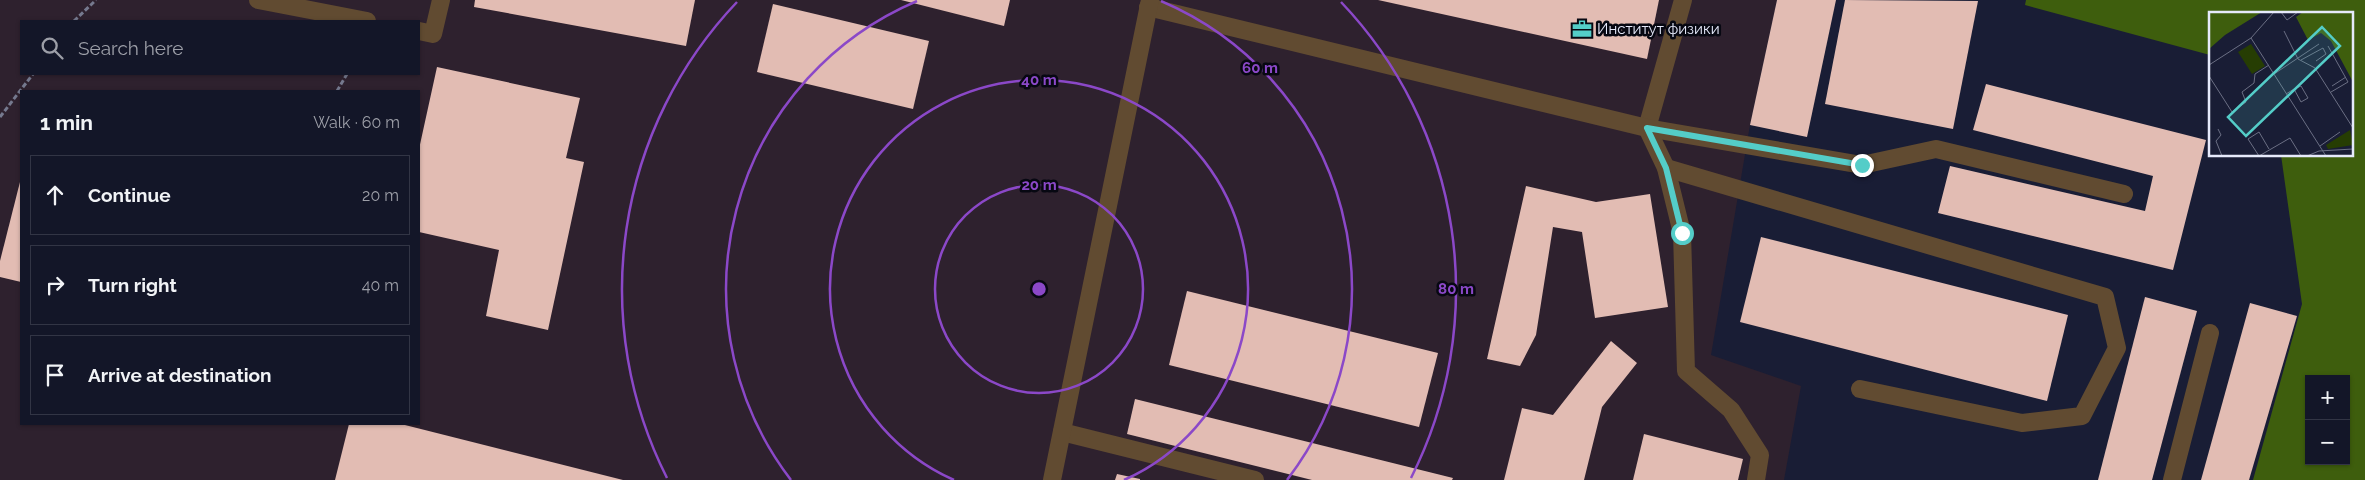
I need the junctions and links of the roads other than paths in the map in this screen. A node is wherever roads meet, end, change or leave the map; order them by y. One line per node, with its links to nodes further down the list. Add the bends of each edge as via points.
1 (258, 0): 5 (lane)
2 (441, 0): 6 (lane, via 433,34)
3 (1683, 0): 7 (lane)
4 (1149, 4): 7 (lane); 12 (lane)
5 (362, 20)
6 (420, 31)
7 (1647, 128): 8 (lane); 9 (lane, via 1862,165 1936,149)
8 (1666, 168): 11 (lane, via 2105,297 2117,348 2082,416 2022,423); 16 (lane, via 1682,233 1686,371 1731,410 1760,455)
9 (2124, 194)
10 (2210, 333): 17 (lane)
11 (1860, 389)
12 (1062, 432): 13 (lane); 14 (lane)
13 (1213, 475): 15 (lane)
14 (1052, 480)
15 (1255, 480)
16 (1756, 480)
17 (2172, 480)

